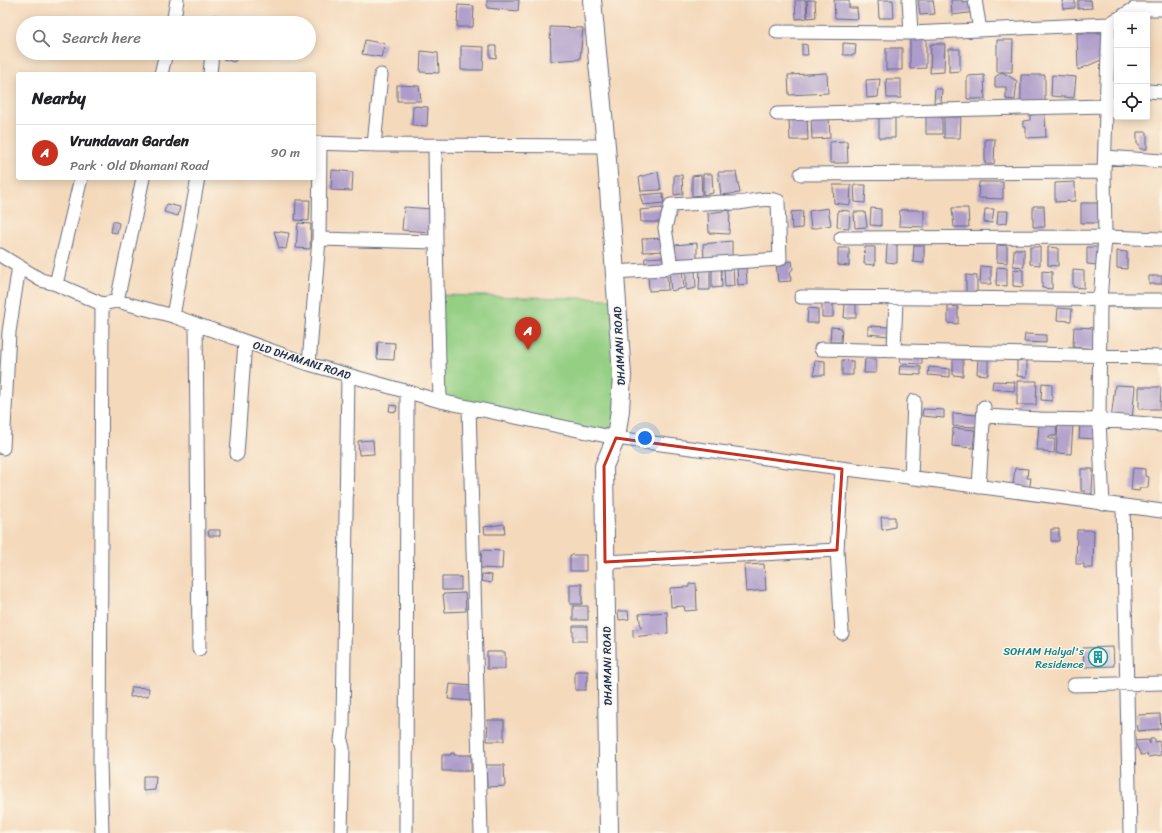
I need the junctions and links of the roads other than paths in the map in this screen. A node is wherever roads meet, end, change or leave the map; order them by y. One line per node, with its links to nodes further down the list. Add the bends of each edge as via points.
1 (177, 0): 7 (street)
2 (592, 0): 25 (main road, DHAMANI ROAD)
3 (909, 0): 11 (street)
4 (975, 0): 9 (street)
5 (1162, 9): 6 (street, via 1134,9)
6 (1129, 12)
7 (174, 16)
8 (1113, 22): 9 (street); 17 (street)
9 (980, 30): 11 (street)
10 (777, 32): 11 (street)
11 (911, 33)
12 (164, 60): 14 (street)
13 (211, 60): 15 (street)
14 (161, 72)
15 (210, 72)
16 (381, 75): 23 (street)
17 (1112, 90): 20 (street)
18 (1150, 91): 19 (street)
19 (1162, 92)
20 (1106, 106): 21 (street); 26 (street)
21 (777, 114)
22 (317, 143): 23 (street); 34 (street)
23 (374, 145): 24 (street)
24 (435, 145): 25 (street); 37 (street)
25 (606, 146): 41 (main road, DHAMANI ROAD)
26 (1105, 156): 27 (street); 28 (street)
27 (1162, 161)
28 (1104, 172): 29 (street); 33 (street)
29 (801, 174)
30 (81, 180): 42 (street)
31 (143, 180): 47 (street)
32 (198, 180): 49 (street)
33 (1105, 237): 35 (street); 36 (street); 45 (street)
34 (319, 238): 37 (street); 56 (street)
35 (841, 238)
36 (1162, 239)
37 (436, 242): 59 (street)
38 (0, 254): 39 (street)
39 (19, 266): 42 (street, via 41,280); 65 (street, via 9,332)
40 (671, 266): 41 (street, via 780,260 778,201 771,198 730,204 723,202 671,205 665,228 671,266 662,269)
41 (615, 272): 64 (main road, DHAMANI ROAD, via 622,375)
42 (56, 284): 48 (street)
43 (802, 297): 44 (street)
44 (896, 298): 45 (street); 53 (street)
45 (1100, 300): 46 (street); 54 (street)
46 (1162, 300)
47 (118, 301): 48 (street, OLD DHAMANI ROAD); 49 (street, OLD DHAMANI ROAD)
48 (102, 304): 80 (street)
49 (173, 316): 50 (street, OLD DHAMANI ROAD)
50 (196, 324): 51 (street, OLD DHAMANI ROAD); 76 (street)
51 (245, 342): 56 (street, OLD DHAMANI ROAD); 66 (street)
52 (821, 349): 53 (street)
53 (894, 351): 54 (street)
54 (1100, 356): 55 (street); 62 (street)
55 (1162, 357)
56 (309, 364): 57 (street, OLD DHAMANI ROAD)
57 (348, 375): 58 (street, OLD DHAMANI ROAD); 81 (street)
58 (407, 392): 59 (street, OLD DHAMANI ROAD); 82 (street)
59 (440, 401): 61 (street, OLD DHAMANI ROAD)
60 (914, 401): 68 (street)
61 (469, 407): 64 (street, OLD DHAMANI ROAD); 83 (street)
62 (1099, 420): 63 (street); 69 (street, via 1040,419 984,411); 70 (street)
63 (1162, 425)
64 (616, 438): 67 (street, OLD DHAMANI ROAD); 74 (main road, DHAMANI ROAD, via 604,466)
65 (4, 448)
66 (237, 454)
67 (842, 468): 68 (street, OLD DHAMANI ROAD); 73 (street)
68 (911, 478): 69 (street, OLD DHAMANI ROAD)
69 (980, 487): 70 (street, OLD DHAMANI ROAD)
70 (1103, 504): 71 (street, OLD DHAMANI ROAD)
71 (1123, 506): 72 (street, OLD DHAMANI ROAD); 78 (street)
72 (1162, 511)
73 (837, 550): 74 (street); 75 (street)
74 (605, 562): 84 (main road, DHAMANI ROAD)
75 (842, 633)
76 (199, 650)
77 (1162, 683): 78 (street)
78 (1126, 684): 79 (street); 85 (street)
79 (1074, 685)
80 (102, 833)
81 (341, 833)
82 (406, 833)
83 (481, 833)
84 (609, 833)
85 (1130, 833)

